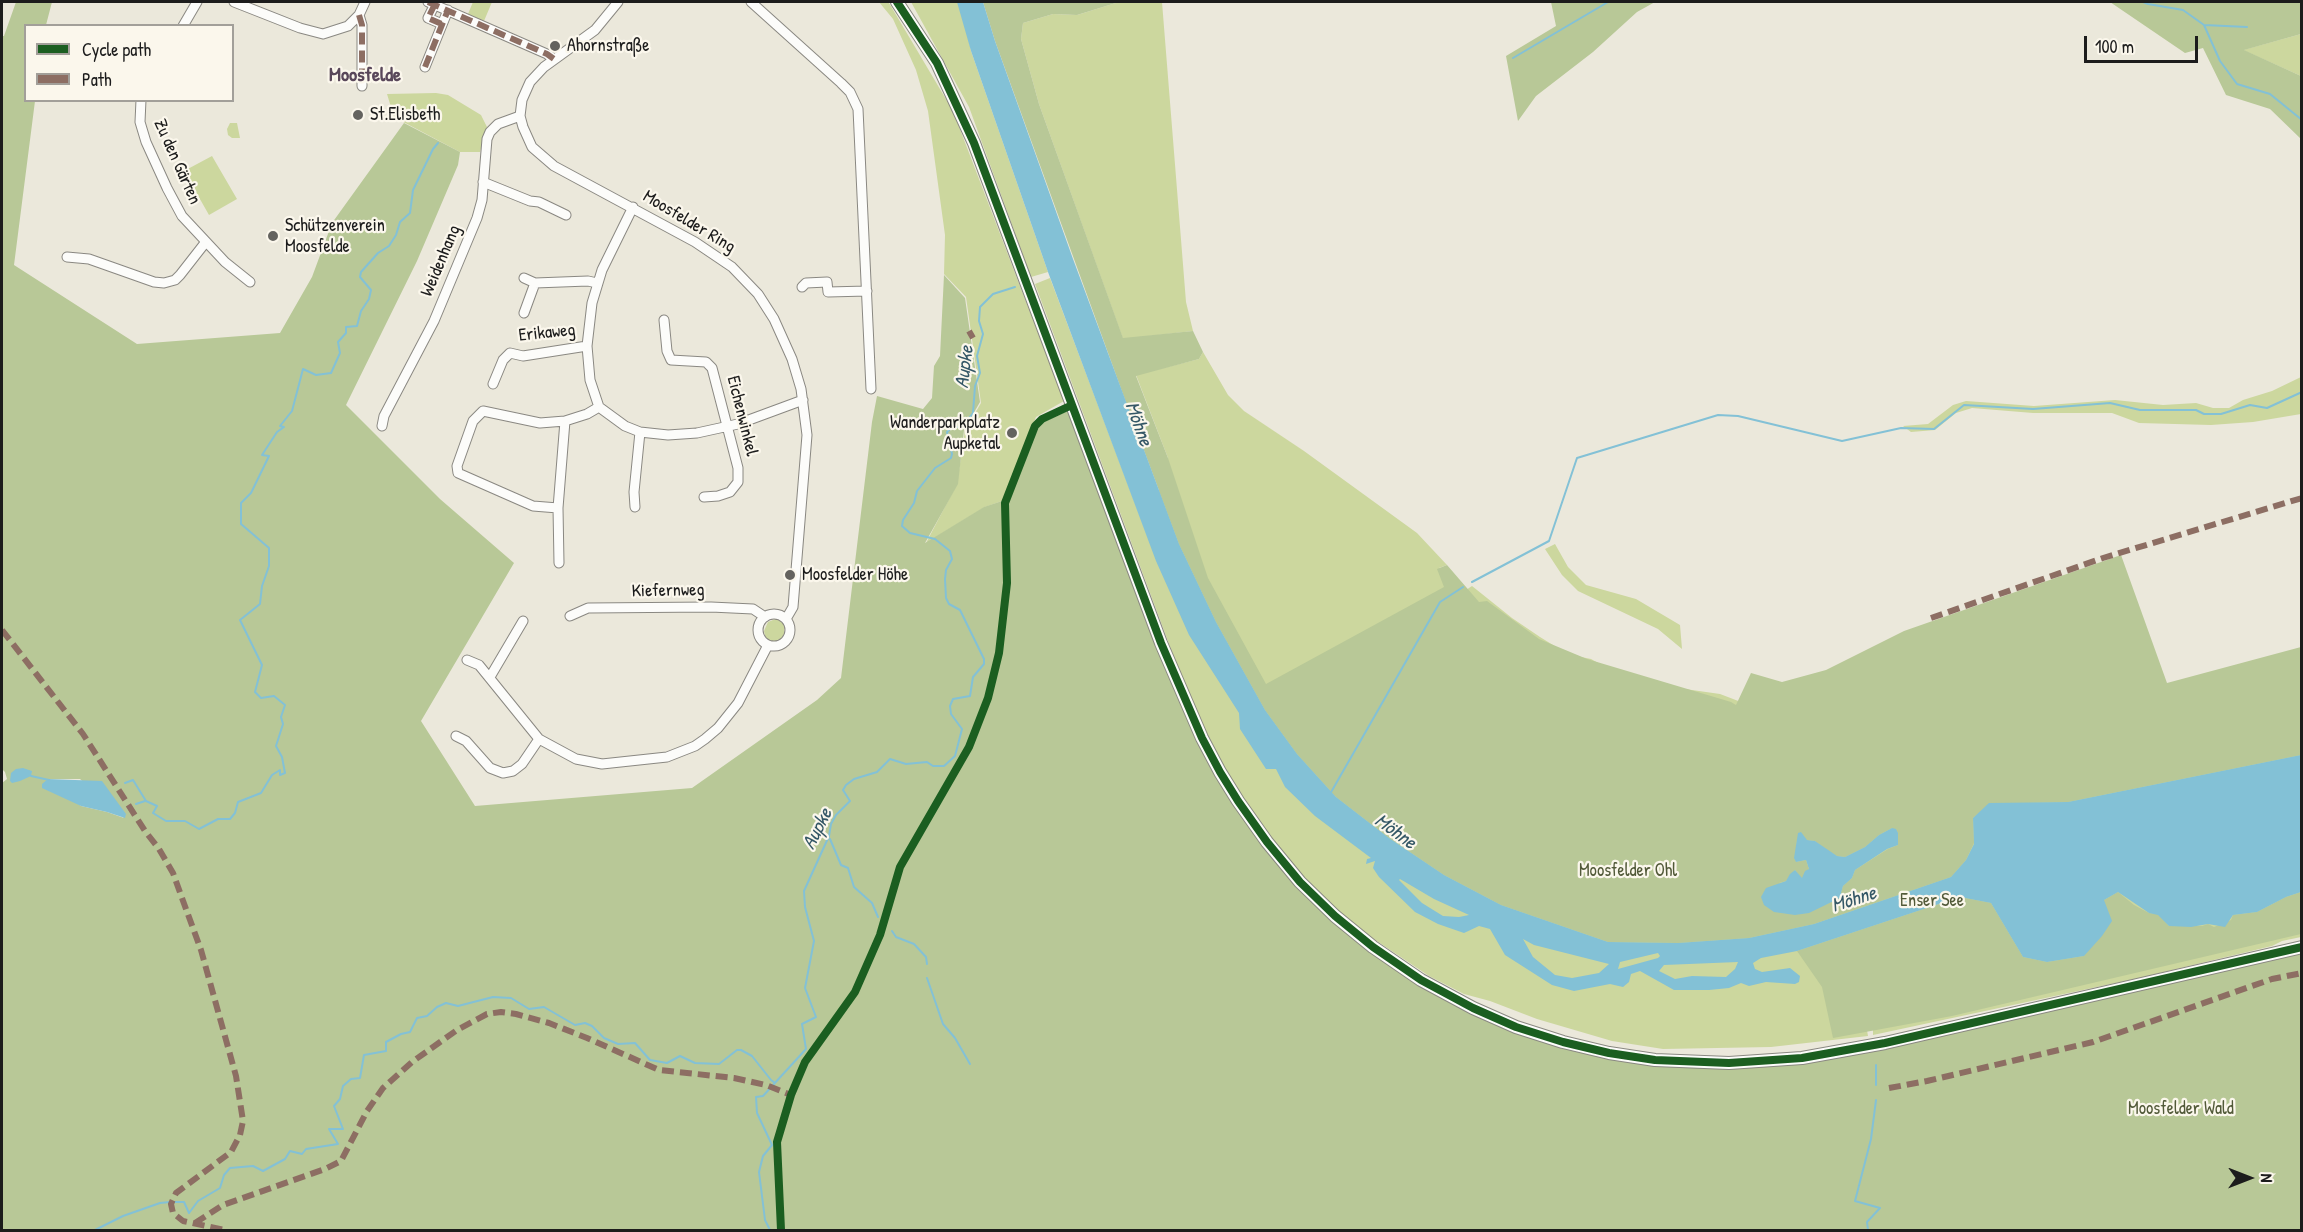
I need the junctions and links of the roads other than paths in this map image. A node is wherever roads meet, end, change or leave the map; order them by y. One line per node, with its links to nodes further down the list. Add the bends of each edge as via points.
1 (197, 2): 10 (street)
2 (234, 2): 9 (street, via 323,34 348,26)
3 (365, 2): 9 (street)
4 (618, 2): 12 (street, via 595,30)
5 (751, 2): 27 (street, via 850,92 858,109)
6 (897, 2): 52 (main road, via 937,63 975,143 1161,643 1207,747 1238,801 1300,882 1335,916 1411,973 1473,1008 1563,1042 1655,1060 1729,1064 1802,1058 1886,1043)
7 (431, 3): 8 (street); 11 (street, via 428,18)
8 (448, 10): 11 (street); 12 (street)
9 (359, 15): 14 (street)
10 (184, 24)
11 (442, 24): 13 (street)
12 (554, 59): 16 (street, via 530,82)
13 (425, 67)
14 (362, 86)
15 (141, 102): 20 (street, Zu den Gärten, via 140,122 155,161 182,216)
16 (520, 116): 17 (street, Weidenhang, via 503,121 490,132); 18 (street, Moosfelder Ring, via 527,138 539,155)
17 (483, 182): 19 (street); 36 (street, Weidenhang, via 477,218 434,321)
18 (633, 207): 25 (street); 33 (street, Moosfelder Ring, via 711,252 758,294 784,339)
19 (566, 215)
20 (205, 243): 21 (street, via 175,280 164,283 89,259); 23 (street, Zu den Gärten)
21 (67, 257)
22 (524, 278): 24 (street)
23 (250, 282)
24 (535, 283): 25 (street); 28 (street)
25 (597, 283): 30 (street)
26 (802, 287): 27 (street, via 827,282 828,292)
27 (867, 291): 32 (street)
28 (524, 313)
29 (664, 320): 37 (street, Eichenwinkel, via 671,360 706,362 712,368)
30 (587, 346): 31 (street, Erikaweg, via 523,356 510,353); 34 (street, via 590,380)
31 (493, 384)
32 (871, 389)
33 (803, 400): 37 (street); 45 (street, Moosfelder Ring, via 807,435 804,489 794,607)
34 (600, 407): 35 (street); 38 (street)
35 (565, 421): 41 (street); 41 (street, via 540,423 483,411 473,421 457,466 458,473 533,506)
36 (382, 426)
37 (727, 426): 38 (street, via 681,435); 39 (street, Eichenwinkel, via 738,482 725,495)
38 (640, 432): 40 (street)
39 (704, 497)
40 (635, 507)
41 (558, 508): 42 (street)
42 (559, 563)
43 (570, 616): 44 (street, Kiefernweg, via 588,608 711,607 753,609)
44 (765, 617): 45 (street, via 774,614); 47 (street, via 758,632)
45 (786, 619): 47 (street, Moosfelder Ring, via 789,638 780,646)
46 (523, 621): 49 (street)
47 (768, 645): 51 (street, via 729,716 705,739 681,753 653,759 587,763)
48 (467, 660): 49 (street, via 479,665)
49 (490, 678): 51 (street)
50 (456, 736): 51 (street, via 466,741 490,768 503,773 517,768)
51 (539, 739)
52 (2301, 947)

